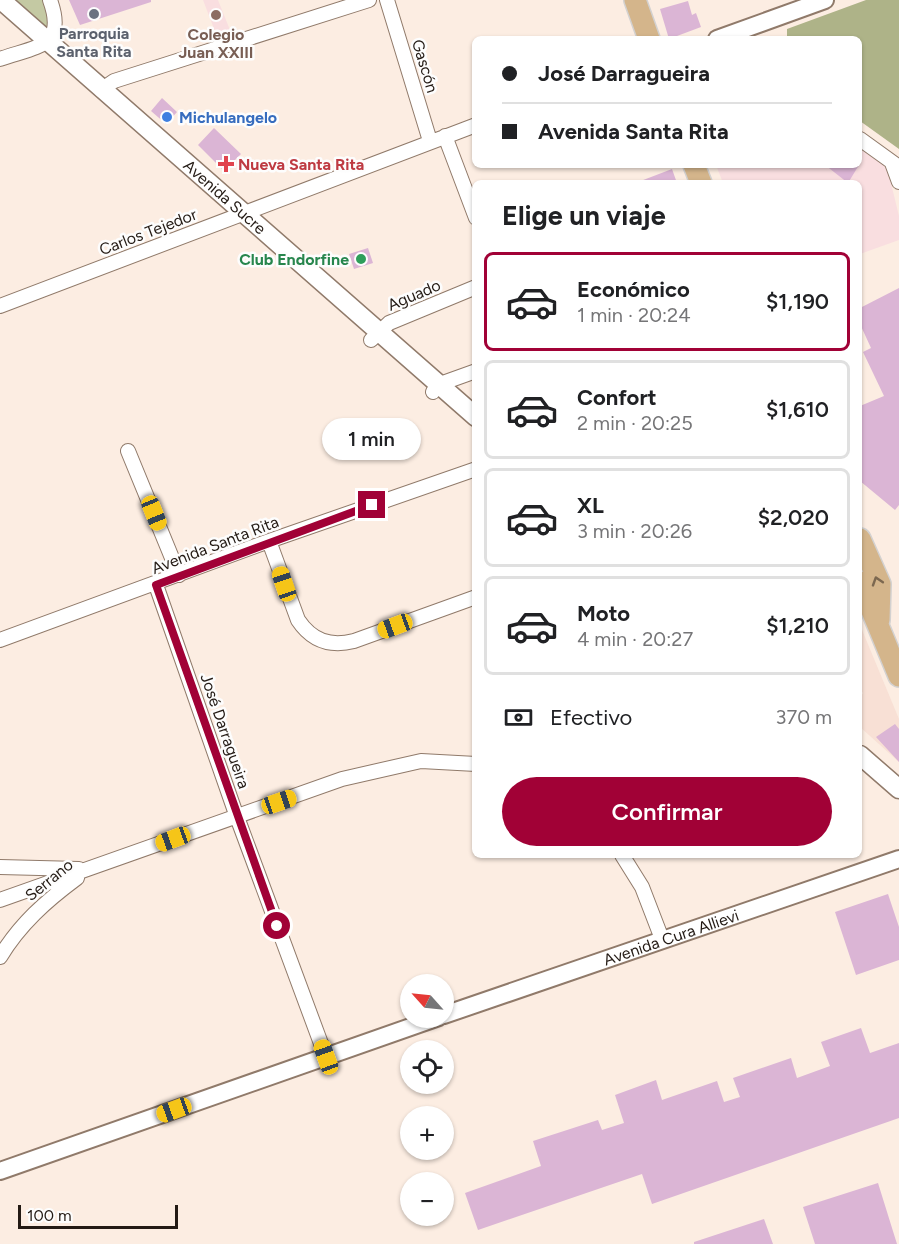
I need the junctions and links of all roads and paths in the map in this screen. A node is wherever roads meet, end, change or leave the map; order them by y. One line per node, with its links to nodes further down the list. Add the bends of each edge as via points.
1 (1, 0): 10 (main road, Avenida Sucre)
2 (50, 0): 10 (street, via 57,30)
3 (369, 0): 12 (street, via 114,81)
4 (387, 0): 16 (street, Gascón)
5 (635, 0): 8 (main road)
6 (825, 0): 9 (street)
7 (0, 13): 10 (main road, Avenida Sucre)
8 (648, 36)
9 (727, 36)
10 (41, 44): 11 (street); 12 (main road, Avenida Sucre); 20 (main road, Avenida Sucre)
11 (0, 59)
12 (101, 90): 20 (main road, Avenida Sucre)
13 (472, 126): 14 (street, Carlos Tejedor)
14 (445, 136): 16 (street, Carlos Tejedor); 19 (street)
15 (862, 140): 17 (street)
16 (430, 141): 20 (street, Carlos Tejedor)
17 (896, 165): 18 (street)
18 (899, 182)
19 (472, 207)
20 (237, 216): 22 (street, Carlos Tejedor); 23 (main road, Avenida Sucre)
21 (472, 289): 23 (street, Aguado, via 389,323)
22 (0, 306)
23 (374, 336): 25 (main road, Avenida Sucre)
24 (472, 372): 25 (street)
25 (435, 388): 26 (main road, Avenida Sucre); 27 (main road, Avenida Sucre)
26 (472, 414)
27 (472, 425)
28 (128, 451): 32 (street)
29 (472, 470): 30 (street, Avenida Santa Rita)
30 (269, 541): 32 (street, Avenida Santa Rita); 35 (street, via 298,620 306,632 323,642 354,641)
31 (862, 544): 36 (main road, one-way to 31, via 880,585)
32 (179, 575): 33 (street, Avenida Santa Rita)
33 (156, 585): 37 (street, Avenida Santa Rita); 44 (street, José Darragueira)
34 (862, 586): 36 (main road)
35 (472, 598)
36 (888, 637): 38 (main road)
37 (0, 640)
38 (899, 676)
39 (862, 744): 42 (main road)
40 (862, 757): 43 (main road)
41 (472, 764): 44 (street, via 421,761 392,766 342,779)
42 (899, 776)
43 (899, 789)
44 (237, 817): 48 (street); 54 (street, José Darragueira)
45 (624, 858): 50 (street, via 642,887)
46 (899, 859): 50 (street, Avenida Cura Allievi)
47 (0, 867): 48 (street, Serrano)
48 (88, 870): 49 (street); 51 (street, Serrano, via 36,910)
49 (0, 900)
50 (662, 939): 52 (street, Avenida Cura Allievi)
51 (0, 957)
52 (454, 1012)
53 (408, 1028): 54 (street)
54 (326, 1057): 55 (street)
55 (0, 1171)

